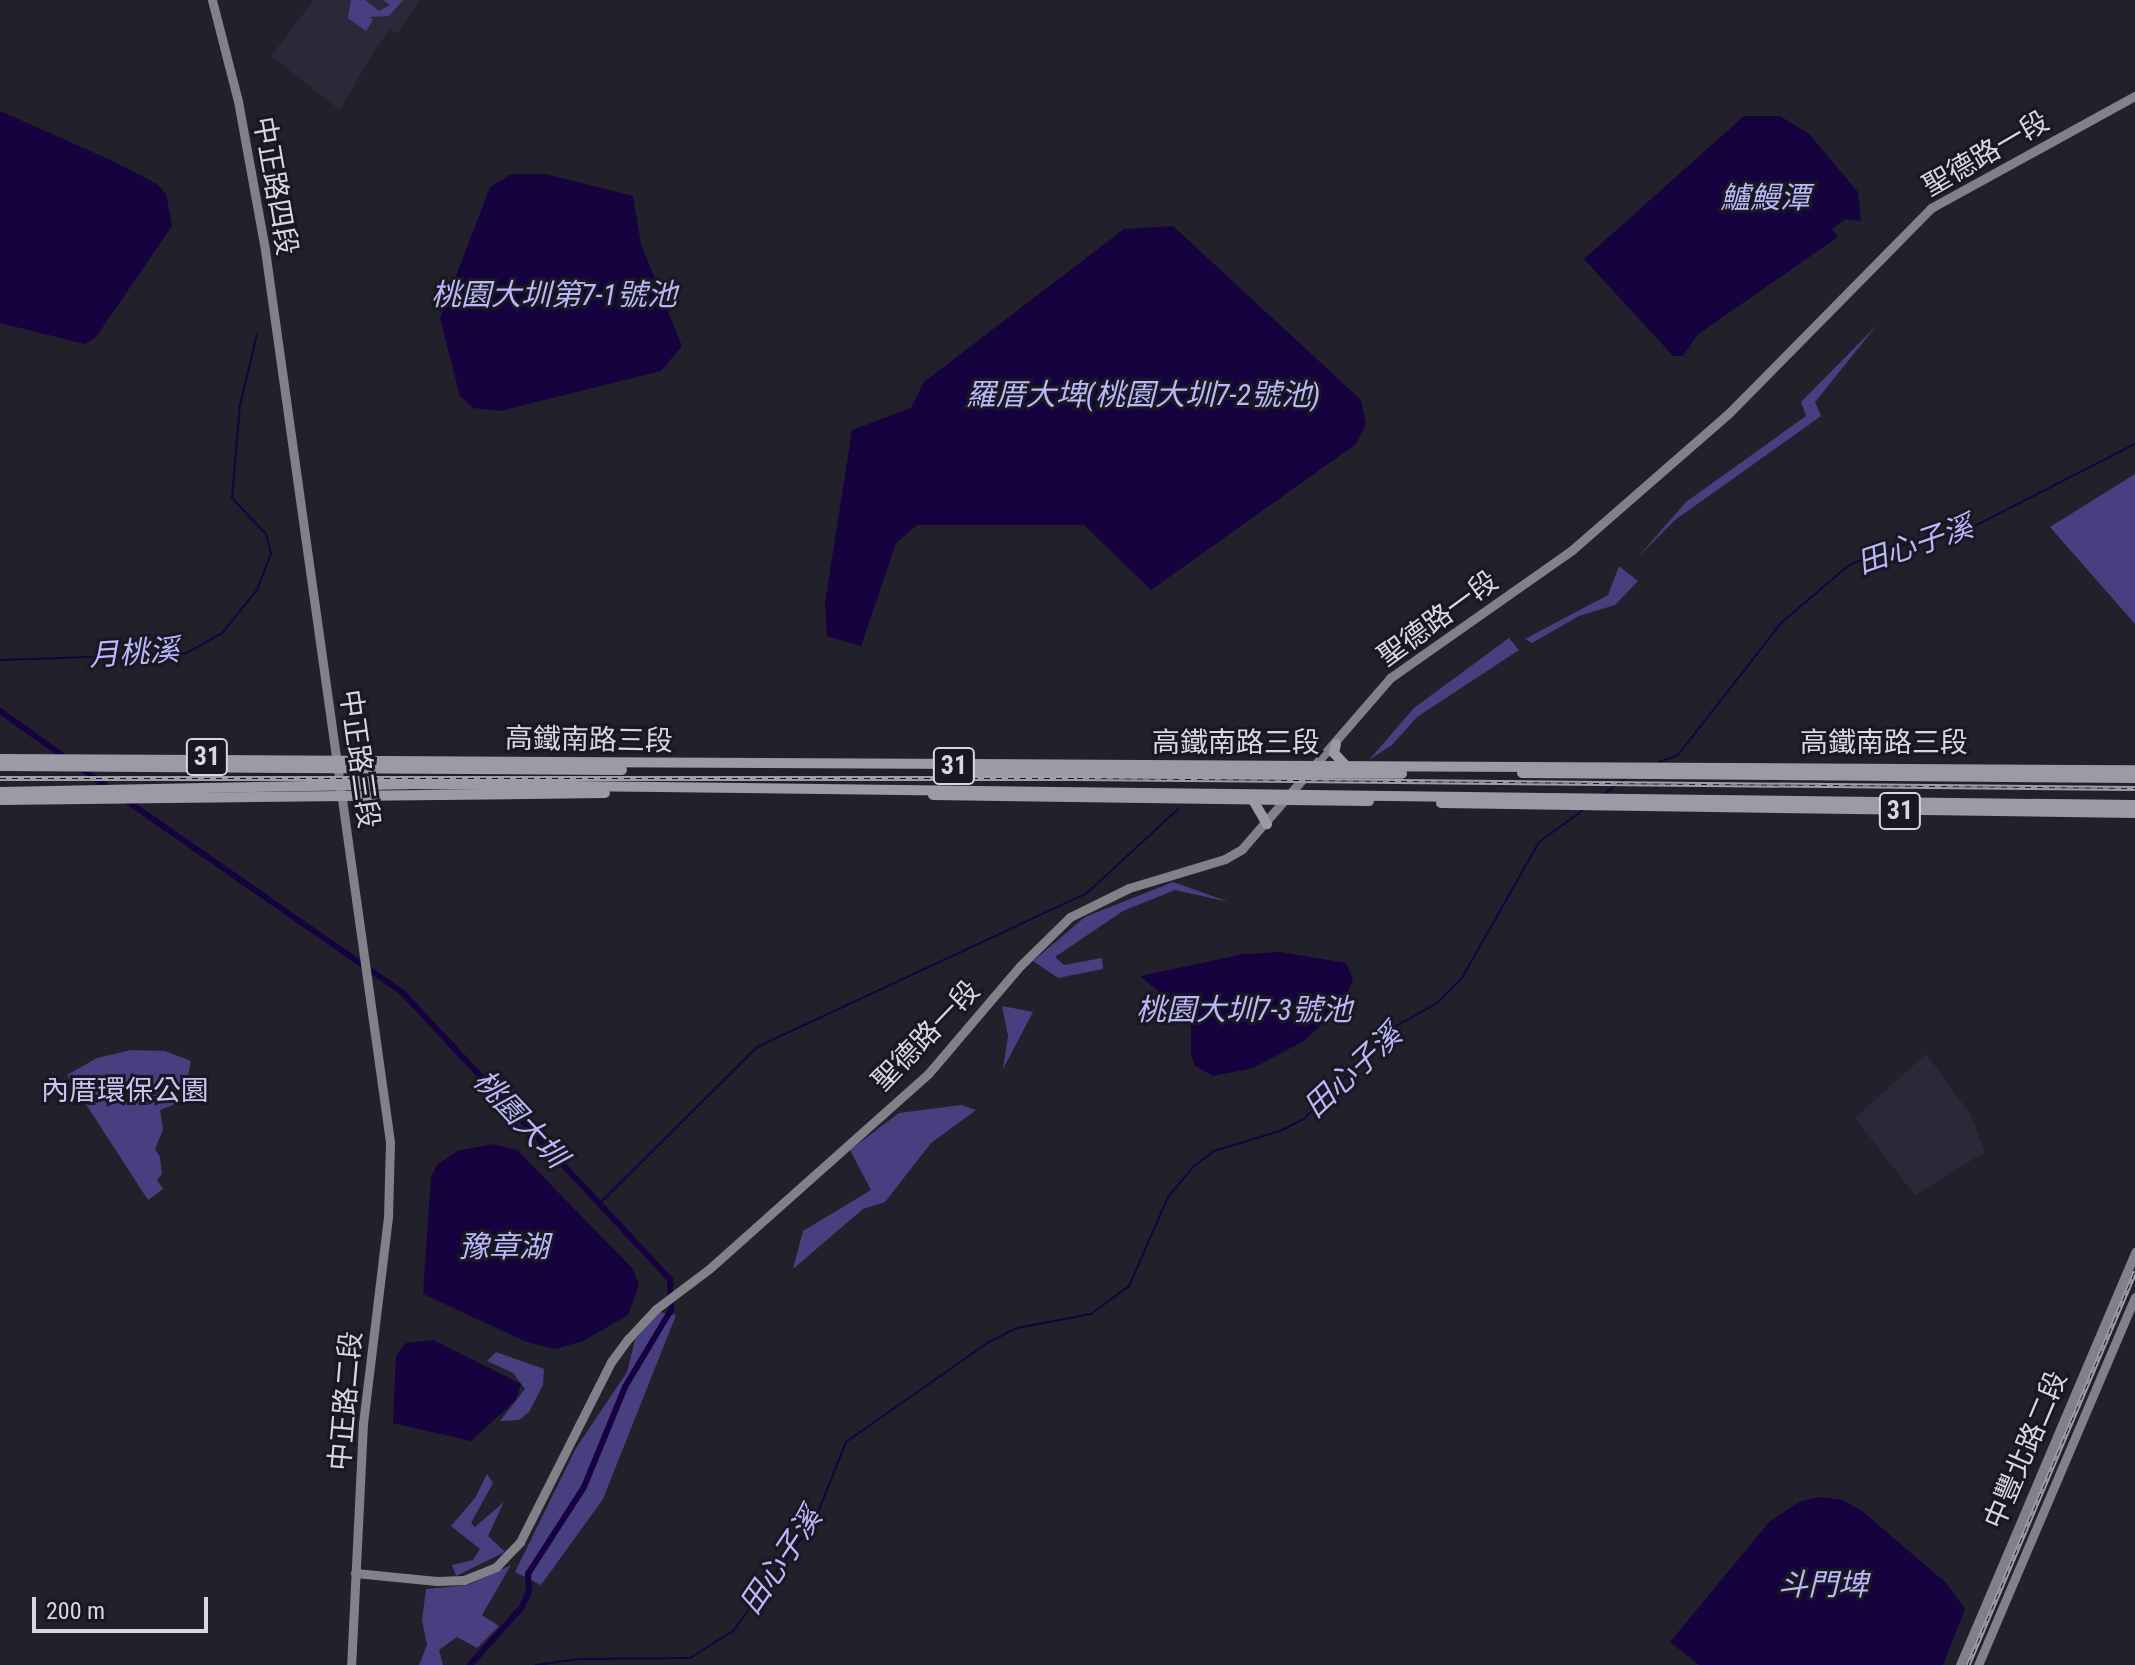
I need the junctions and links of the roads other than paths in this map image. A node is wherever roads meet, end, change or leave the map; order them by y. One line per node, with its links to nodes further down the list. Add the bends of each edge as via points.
1 (212, 0): 3 (main road, 中正路四段, via 238,101)
2 (2135, 96): 4 (main road, 聖德路一段, via 1931,208 1729,413 1572,550 1390,678)
3 (285, 381): 7 (main road, 中正路三段)
4 (1336, 744): 10 (main road, via 1340,764); 16 (main road, 聖德路一段)
5 (0, 759): 7 (main road, 31)
6 (644, 764): 7 (main road, 高鐵南路三段 / 31); 9 (main road, 高鐵南路三段 / 31); 13 (main road)
7 (338, 765): 8 (main road, 31); 13 (main road, 高鐵南路三段 / 31); 21 (main road, 中正路三段)
8 (0, 766)
9 (1058, 767): 16 (main road, 高鐵南路三段 / 31); 18 (main road)
10 (1348, 768): 12 (main road, 高鐵南路三段 / 31); 16 (main road, 高鐵南路三段 / 31)
11 (1952, 768): 14 (main road, 高鐵南路三段 / 31); 15 (main road, 高鐵南路三段 / 31); 19 (main road)
12 (1567, 769): 14 (main road, 高鐵南路三段 / 31); 16 (main road, 高鐵南路三段 / 31)
13 (621, 770): 18 (main road, 高鐵南路三段 / 31)
14 (1704, 770): 19 (main road, 高鐵南路三段 / 31)
15 (2135, 770)
16 (1316, 772): 17 (main road, 高鐵南路三段 / 31); 24 (main road); 25 (main road, 聖德路一段)
17 (1267, 774): 18 (main road, 高鐵南路三段 / 31); 23 (main road, via 1277,782)
18 (1091, 775)
19 (1992, 775): 20 (main road, 高鐵南路三段 / 31)
20 (2135, 778)
21 (341, 790): 23 (main road, 高鐵南路三段 / 31); 26 (main road, 31); 28 (main road, 高鐵南路三段 / 31); 36 (main road, 中正路三段)
22 (0, 792): 26 (main road, 31)
23 (1273, 792): 25 (main road, 高鐵南路三段 / 31)
24 (1326, 793): 25 (main road, 高鐵南路三段 / 31); 29 (main road, 高鐵南路三段 / 31)
25 (1292, 795): 28 (main road, 高鐵南路三段 / 31); 29 (main road, 高鐵南路三段 / 31); 35 (main road, 聖德路一段)
26 (130, 796): 27 (main road, 31)
27 (0, 800)
28 (1253, 800): 35 (main road)
29 (1534, 803): 30 (main road, 高鐵南路三段 / 31)
30 (1666, 804): 31 (main road, 高鐵南路三段 / 31); 33 (main road, 高鐵南路三段 / 31)
31 (1965, 804): 32 (main road, 高鐵南路三段 / 31); 33 (main road)
32 (2135, 805)
33 (1995, 812): 34 (main road, 高鐵南路三段 / 31)
34 (2135, 813)
35 (1267, 824): 39 (main road, 聖德路一段, via 1225,859 1129,888 1070,917 1020,966 928,1074 656,1309 611,1362 520,1542 496,1567 464,1580)
36 (390, 1142): 39 (main road, 中正路二段)
37 (2135, 1252): 41 (main road, 中豐北路二段)
38 (2135, 1297): 42 (main road, 中豐北路二段)
39 (355, 1573): 40 (main road, 中正路二段)
40 (351, 1665)
41 (1960, 1665)
42 (1978, 1665)

